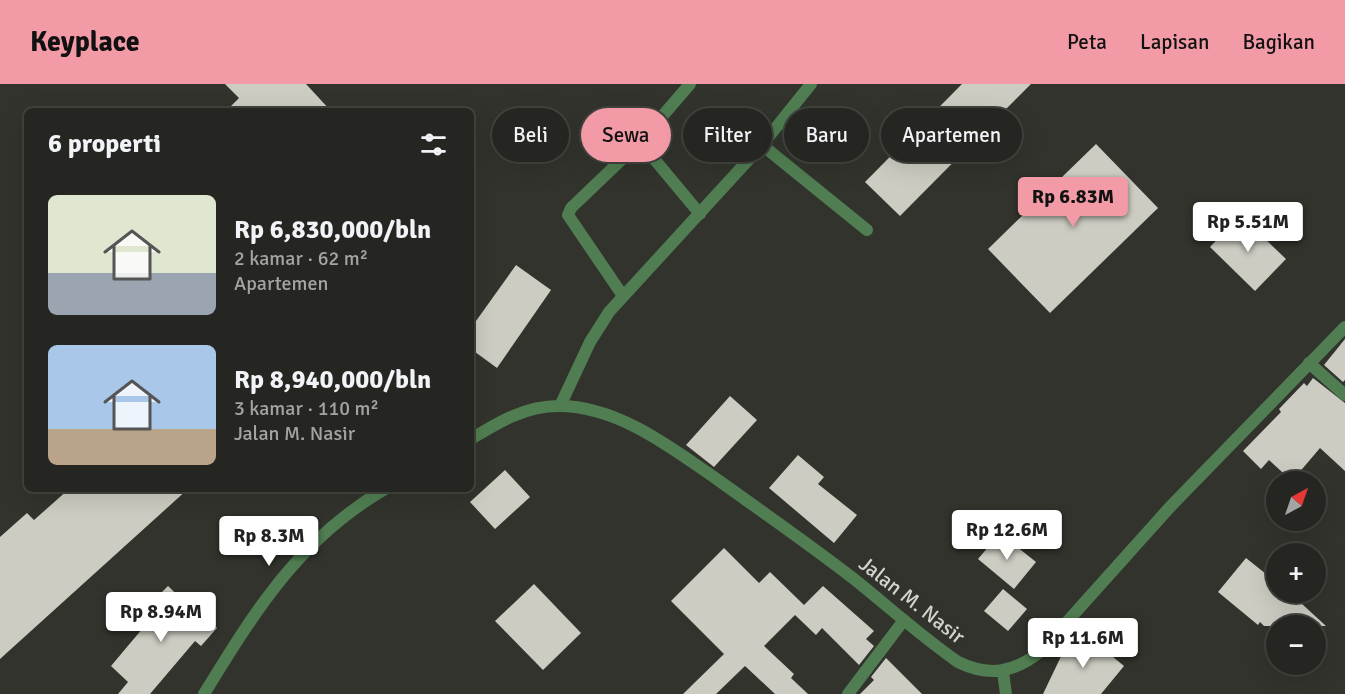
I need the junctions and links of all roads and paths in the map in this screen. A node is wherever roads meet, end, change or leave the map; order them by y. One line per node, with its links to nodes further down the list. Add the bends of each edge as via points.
1 (690, 84): 3 (street)
2 (811, 84): 4 (street)
3 (669, 108)
4 (772, 133)
5 (772, 153): 10 (street)
6 (618, 162): 11 (street, via 568,215)
7 (657, 162): 9 (street)
8 (747, 162): 9 (street)
9 (700, 214): 11 (street)
10 (867, 231)
11 (623, 296): 15 (street, via 590,342)
12 (1345, 327): 13 (street)
13 (1309, 363): 14 (street); 19 (street, via 1177,500 1040,652)
14 (1345, 395)
15 (560, 406): 16 (street, Jalan M. Nasir, via 534,408 509,416); 18 (street, Jalan M. Nasir, via 604,413 634,426 692,462 798,536)
16 (474, 437)
17 (380, 492): 20 (street, via 334,523 288,568 251,617)
18 (904, 620): 19 (street, Jalan M. Nasir, via 958,662 983,671); 21 (street)
19 (1003, 672): 22 (street)
20 (204, 694)
21 (849, 694)
22 (1006, 694)

